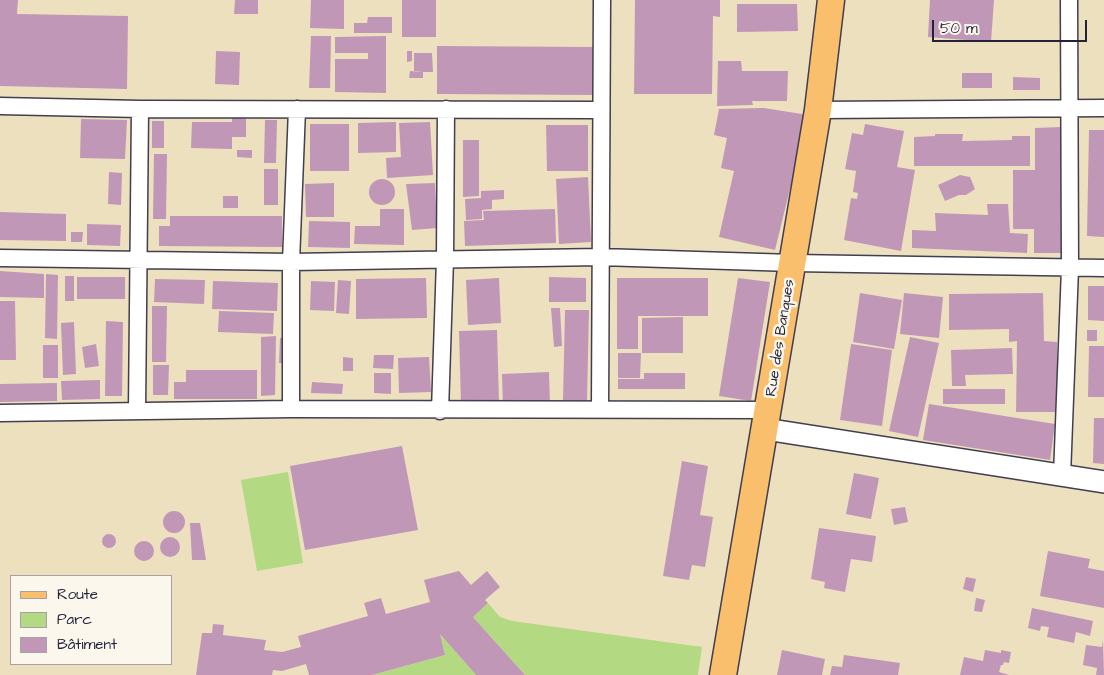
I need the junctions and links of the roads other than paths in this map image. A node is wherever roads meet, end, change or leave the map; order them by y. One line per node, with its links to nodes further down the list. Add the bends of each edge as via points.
1 (602, 0): 10 (street)
2 (831, 0): 11 (main road, Rue des Banques)
3 (1069, 0): 8 (street)
4 (0, 106): 6 (street)
5 (1104, 108): 8 (street)
6 (140, 109): 7 (street); 15 (street)
7 (297, 109): 9 (street); 16 (street)
8 (1070, 109): 11 (street); 18 (street)
9 (446, 110): 10 (street); 14 (street)
10 (601, 110): 12 (street)
11 (818, 110): 17 (main road, Rue des Banques)
12 (600, 257): 14 (street); 17 (street); 21 (street)
13 (0, 258): 15 (street)
14 (445, 259): 16 (street); 23 (street)
15 (138, 261): 16 (street); 22 (street)
16 (291, 262): 20 (street)
17 (793, 263): 18 (street); 25 (main road, Rue des Banques)
18 (1070, 268): 19 (street); 26 (street)
19 (1104, 268)
20 (291, 409): 22 (street); 23 (street)
21 (600, 409): 23 (street); 25 (street)
22 (137, 410): 24 (street)
23 (440, 411)
24 (0, 413)
25 (767, 420): 26 (street); 28 (main road, Rue des Banques)
26 (1062, 476): 27 (street)
27 (1104, 482)
28 (723, 675)

